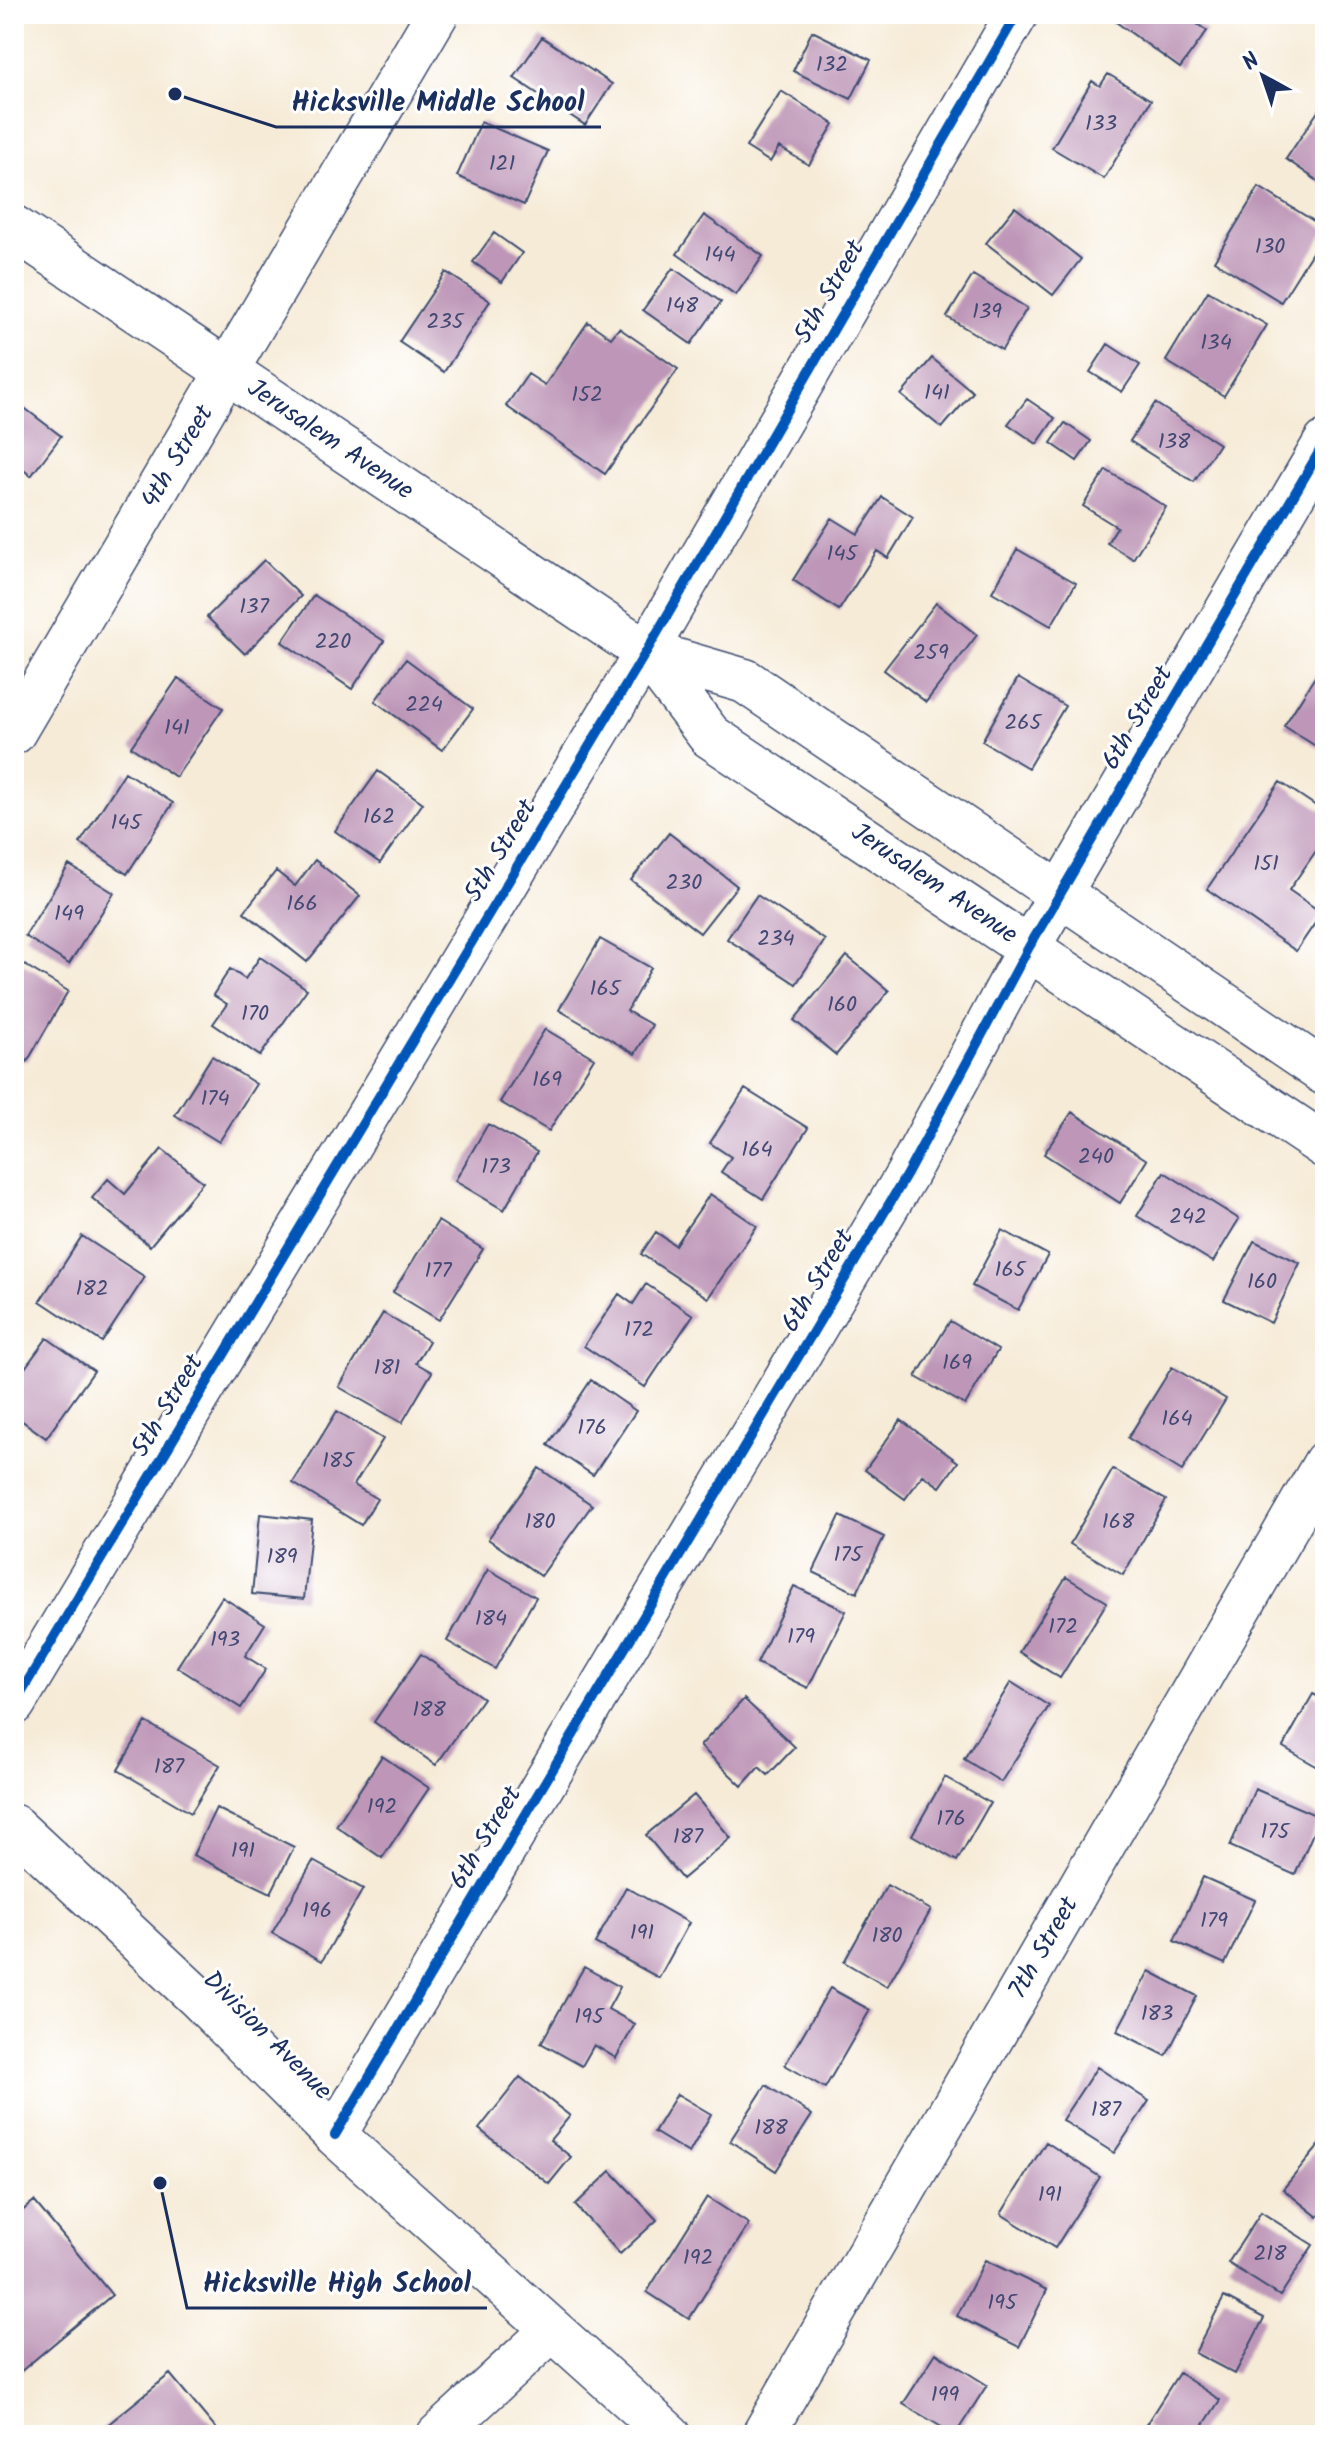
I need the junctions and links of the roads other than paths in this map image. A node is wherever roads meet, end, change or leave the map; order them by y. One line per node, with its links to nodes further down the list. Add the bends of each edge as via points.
1 (437, 14): 4 (street, 4th Street)
2 (1017, 14): 6 (street, 5th Street)
3 (14, 228): 4 (main road, Jerusalem Avenue)
4 (228, 372): 6 (main road, Jerusalem Avenue); 7 (street, 4th Street)
5 (1325, 442): 8 (street, 6th Street)
6 (646, 652): 8 (main road, Jerusalem Avenue, via 745,681); 9 (main road, Jerusalem Avenue, via 710,736); 13 (street, 5th Street)
7 (14, 733)
8 (1060, 895): 9 (street, 6th Street); 10 (main road, Jerusalem Avenue)
9 (1029, 947): 11 (main road, Jerusalem Avenue); 15 (street, 6th Street, via 907,1174)
10 (1325, 1073)
11 (1325, 1146)
12 (1325, 1462): 19 (street, 7th Street)
13 (14, 1704)
14 (14, 1826): 15 (street, Division Avenue)
15 (335, 2135): 16 (street, Division Avenue)
16 (551, 2331): 17 (street); 18 (street, Division Avenue)
17 (438, 2435)
18 (670, 2435)
19 (763, 2435)

